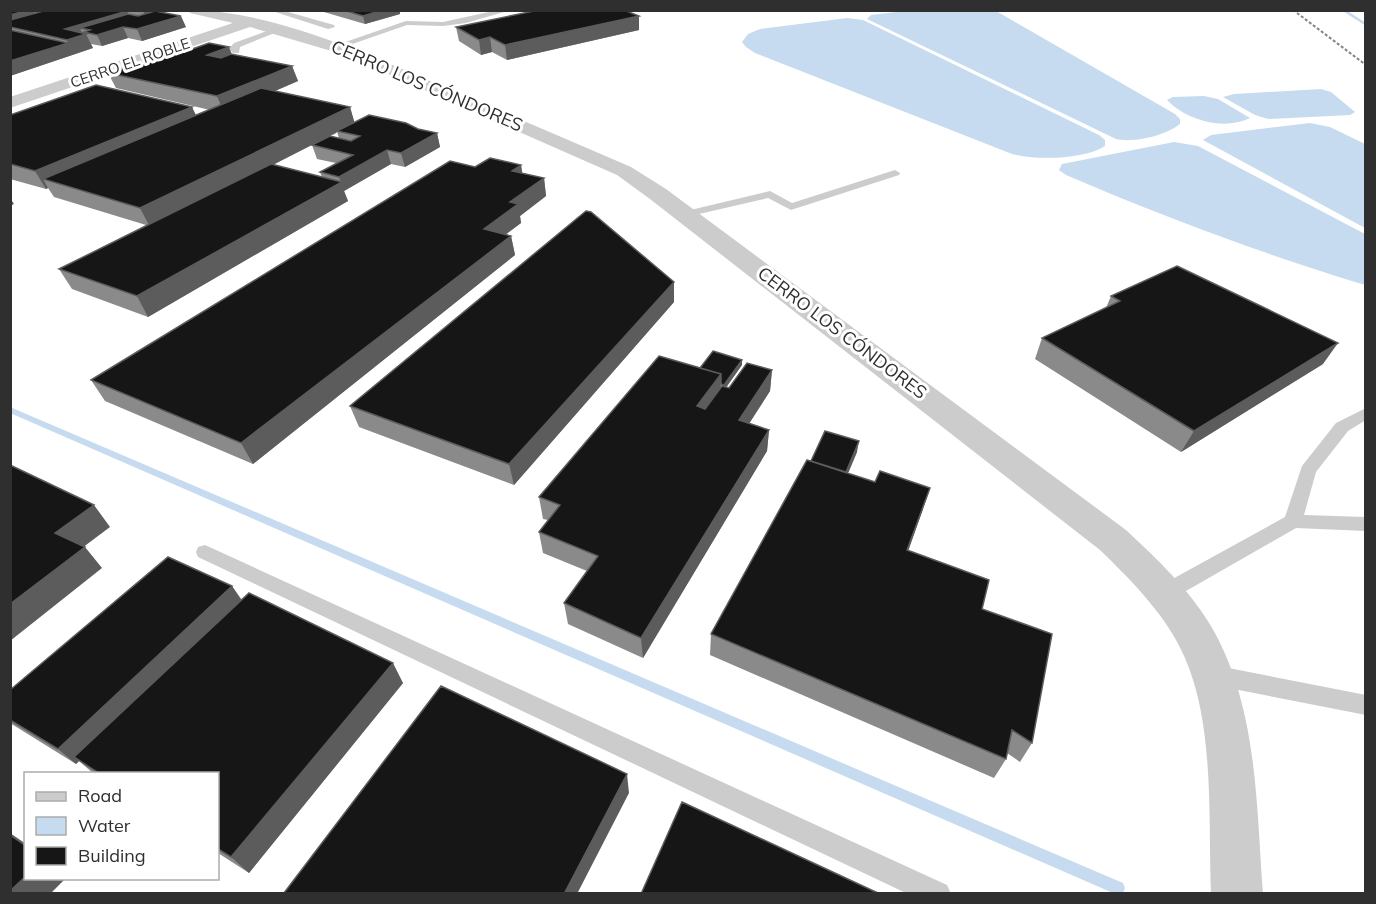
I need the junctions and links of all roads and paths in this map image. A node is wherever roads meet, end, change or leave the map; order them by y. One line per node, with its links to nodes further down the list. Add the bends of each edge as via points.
1 (195, 10): 4 (street, CERRO LOS CÓNDORES)
2 (508, 10): 3 (lane)
3 (443, 24): 4 (lane); 4 (lane, via 416,14)
4 (302, 30): 5 (lane, via 237,45); 6 (street, CERRO EL ROBLE); 8 (street, CERRO LOS CÓNDORES, via 610,164)
5 (236, 51)
6 (10, 103)
7 (895, 173): 8 (lane, via 791,207 770,194)
8 (686, 214): 13 (street, CERRO LOS CÓNDORES, via 1113,540)
9 (1365, 413): 10 (lane, via 1342,427 1308,470)
10 (1293, 520): 11 (lane); 13 (lane)
11 (1365, 524)
12 (205, 552): 16 (lane)
13 (1165, 593): 14 (street, CERRO LOS CÓNDORES)
14 (1213, 675): 15 (lane); 17 (street, CERRO LOS CÓNDORES, via 1228,749)
15 (1365, 705)
16 (938, 894)
17 (1236, 894)

